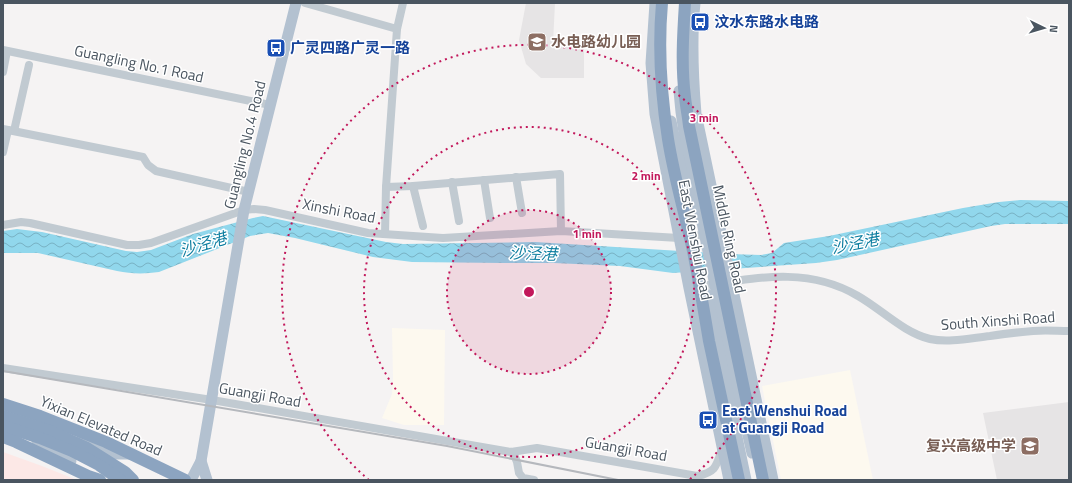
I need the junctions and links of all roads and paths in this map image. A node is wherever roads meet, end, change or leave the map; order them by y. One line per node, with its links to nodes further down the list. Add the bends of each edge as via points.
1 (296, 3): 18 (main road, Guangling No.4 Road)
2 (305, 3): 10 (street)
3 (403, 3): 10 (street)
4 (655, 3): 15 (main road, East Wenshui Road, via 651,62)
5 (662, 3): 69 (highway, via 661,70 668,140)
6 (668, 3): 17 (main road, East Wenshui Road, via 665,56)
7 (680, 3): 14 (main road, East Wenshui Road)
8 (685, 3): 72 (highway, Middle Ring Road, via 684,96)
9 (695, 3): 16 (main road, East Wenshui Road)
10 (397, 29): 25 (street)
11 (5, 50): 13 (street); 18 (street, Guangling No.1 Road)
12 (30, 65): 19 (street)
13 (3, 72)
14 (678, 74): 16 (main road); 35 (main road, East Wenshui Road, via 681,112)
15 (653, 81): 17 (main road); 36 (main road, East Wenshui Road, via 655,114)
16 (695, 100): 37 (main road, East Wenshui Road)
17 (669, 103): 35 (main road, East Wenshui Road, via 677,153)
18 (270, 105): 26 (main road, Guangling No.4 Road)
19 (8, 130): 20 (street); 26 (street, via 142,157 156,171)
20 (3, 152)
21 (516, 177): 22 (street); 27 (street); 33 (street, via 560,174)
22 (484, 180): 23 (street); 29 (street)
23 (452, 182): 24 (street); 30 (street)
24 (413, 186): 25 (street); 32 (street)
25 (386, 187): 34 (street)
26 (249, 192): 28 (main road, Guangling No.4 Road)
27 (522, 213)
28 (243, 214): 31 (street, Xinshi Road, via 139,245 30,223); 34 (street, Xinshi Road, via 254,209 265,210 368,233); 47 (main road, Guangling No.4 Road)
29 (490, 218)
30 (459, 221)
31 (3, 225)
32 (423, 226)
33 (561, 231): 34 (street, Xinshi Road, via 443,238); 36 (street, Xinshi Road)
34 (384, 234)
35 (700, 235): 36 (street, Xinshi Road); 37 (street, Xinshi Road); 39 (main road, East Wenshui Road)
36 (679, 238): 40 (main road, East Wenshui Road)
37 (723, 242): 38 (main road, East Wenshui Road)
38 (732, 282): 39 (street, South Xinshi Road); 41 (main road, East Wenshui Road); 42 (street, South Xinshi Road, via 787,276 830,283 857,295 912,332 935,340 1034,331)
39 (710, 285): 40 (street, South Xinshi Road); 44 (main road, East Wenshui Road)
40 (689, 288): 43 (main road, East Wenshui Road)
41 (741, 326): 44 (main road); 73 (main road, East Wenshui Road)
42 (1069, 331)
43 (698, 336): 44 (main road); 54 (main road, East Wenshui Road)
44 (724, 355): 70 (main road, East Wenshui Road); 71 (main road, East Wenshui Road)
45 (3, 368): 47 (street, Guangji Road)
46 (3, 397): 56 (highway)
47 (212, 400): 55 (street, Guangji Road); 57 (main road, Guangling No.4 Road)
48 (3, 405): 56 (main road, via 112,454); 64 (highway, Yixian Elevated Road, via 40,416 106,442)
49 (3, 416): 63 (highway, via 87,448)
50 (3, 426): 53 (highway)
51 (3, 432): 53 (main road)
52 (3, 437): 58 (highway)
53 (38, 440): 59 (highway, via 88,467); 60 (main road, via 59,456); 61 (highway, via 72,451); 62 (main road)
54 (722, 449): 55 (street, Guangji Road, via 717,466 708,474 697,476 537,448); 68 (main road, East Wenshui Road)
55 (511, 452): 67 (street, via 523,478)
56 (138, 454): 65 (main road)
57 (201, 461): 65 (main road); 66 (main road)
58 (100, 480)
59 (105, 480)
60 (111, 480)
61 (120, 480)
62 (129, 480)
63 (133, 480)
64 (185, 480)
65 (190, 480)
66 (206, 480)
67 (534, 480)
68 (729, 480)
69 (739, 480)
70 (746, 480)
71 (758, 480)
72 (763, 480)
73 (772, 480)

